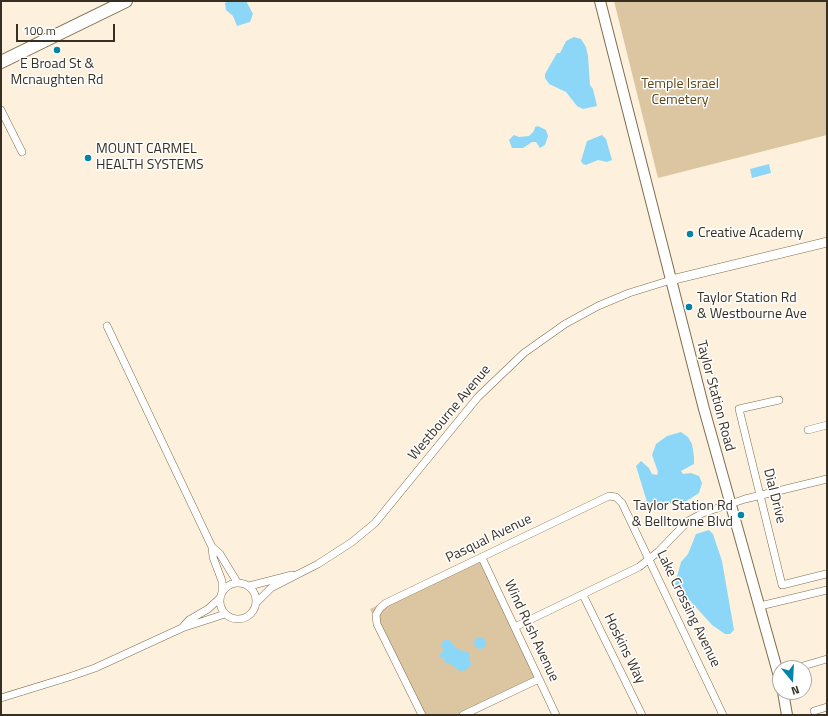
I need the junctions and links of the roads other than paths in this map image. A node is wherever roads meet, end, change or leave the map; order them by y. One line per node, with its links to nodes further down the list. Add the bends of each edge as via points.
1 (126, 1): 3 (highway)
2 (600, 1): 7 (main road, Taylor Station Road)
3 (1, 62)
4 (1, 110): 5 (street)
5 (22, 152)
6 (827, 242): 7 (street, Westbourne Avenue)
7 (671, 280): 15 (main road, Taylor Station Road); 19 (street, Westbourne Avenue, via 598,306 564,324 524,353 478,397 375,523 324,560)
8 (107, 326): 16 (street)
9 (779, 400): 13 (street, Dial Drive, via 740,409)
10 (827, 425): 11 (street)
11 (808, 430)
12 (827, 479): 13 (street)
13 (760, 496): 15 (street); 20 (street, Dial Drive, via 782,585)
14 (616, 497): 17 (street, Pasqual Avenue, via 609,496 600,500); 18 (street, Lake Crossing Avenue, via 622,503)
15 (730, 504): 18 (street, via 688,521); 27 (main road, Taylor Station Road)
16 (212, 547): 21 (street, via 220,554); 25 (street, via 222,581)
17 (482, 558): 29 (street, Wind Rush Avenue); 40 (street, Pasqual Avenue, via 386,603 377,612 377,624)
18 (650, 559): 24 (street); 39 (street, Lake Crossing Avenue)
19 (295, 574): 22 (street, Westbourne Avenue); 26 (street, Westbourne Avenue, via 271,588)
20 (826, 574)
21 (237, 582): 22 (street); 25 (street, via 226,587)
22 (249, 586): 26 (street, via 256,597)
23 (827, 590): 27 (street)
24 (583, 594): 29 (street); 43 (street, Hoskins Way)
25 (221, 595): 28 (street, via 220,604); 30 (street, via 208,609 189,620)
26 (256, 603): 28 (street, via 246,617 235,619)
27 (760, 606): 31 (main road, Taylor Station Road)
28 (225, 614): 30 (street)
29 (515, 627): 34 (street, Wind Rush Avenue)
30 (182, 628): 35 (street, via 95,668)
31 (775, 660)
32 (827, 660): 33 (street)
33 (812, 664)
34 (539, 679): 41 (street); 42 (street, Wind Rush Avenue)
35 (1, 698)
36 (785, 700): 44 (main road)
37 (827, 708): 38 (street)
38 (814, 711)
39 (723, 714)
40 (422, 715)
41 (463, 715)
42 (556, 715)
43 (642, 715)
44 (788, 715)

